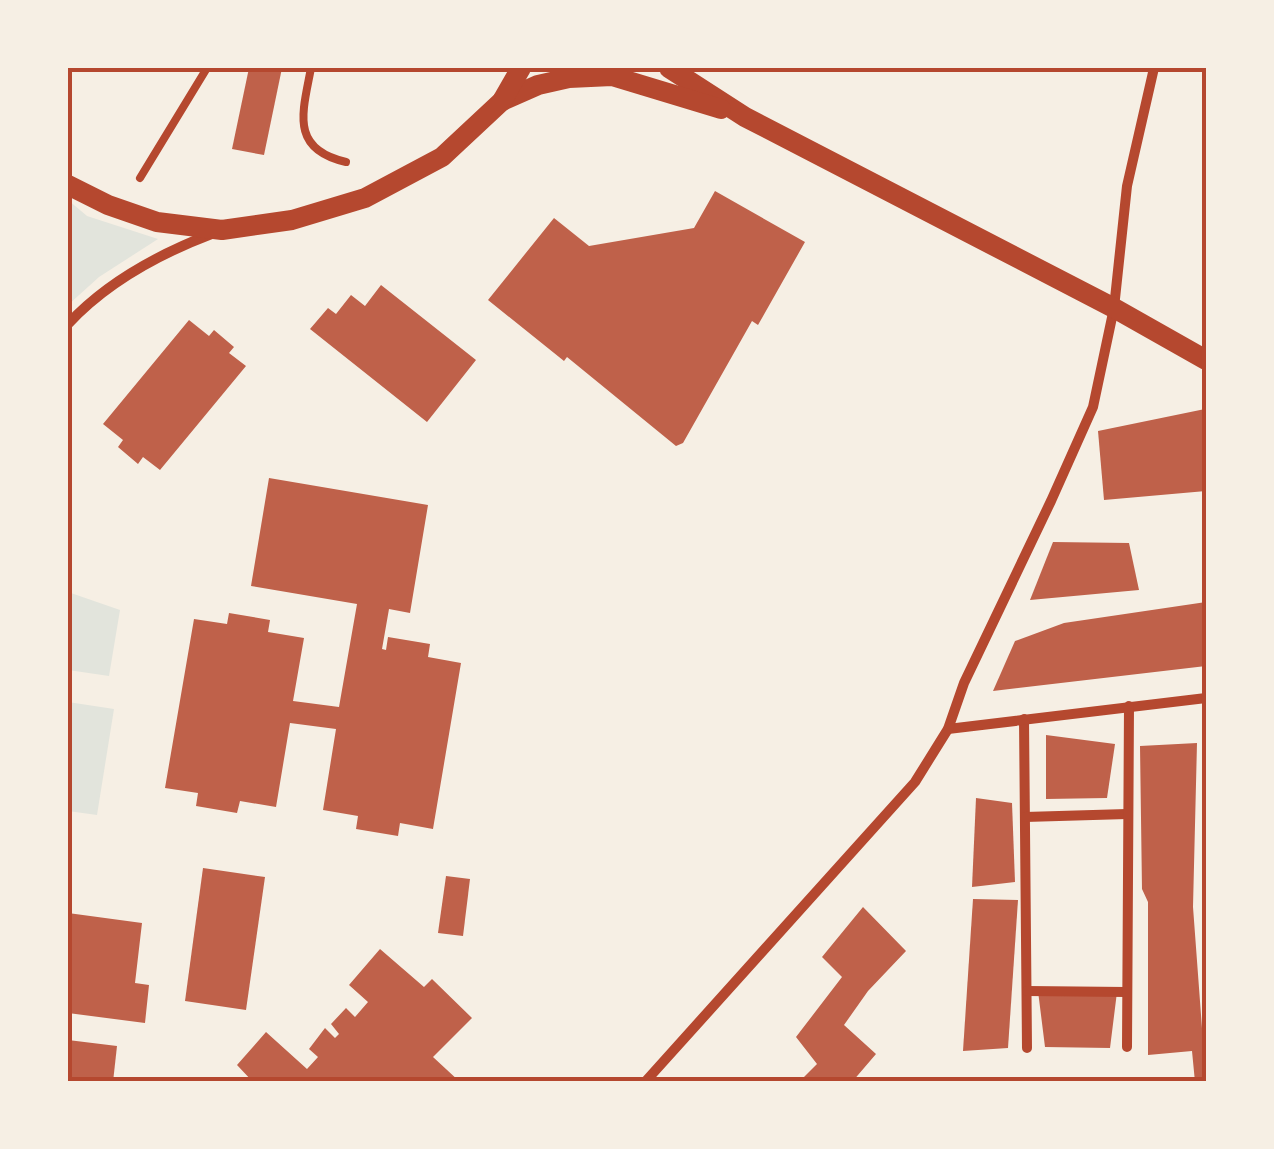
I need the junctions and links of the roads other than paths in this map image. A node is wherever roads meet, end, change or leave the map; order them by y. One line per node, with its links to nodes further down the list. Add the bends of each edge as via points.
1 (207, 68): 9 (lane)
2 (312, 68): 8 (lane, via 302,114 306,136 323,155)
3 (520, 68): 6 (main road)
4 (669, 68): 7 (main road)
5 (1154, 68): 12 (street, via 1127,186)
6 (502, 101): 7 (main road, via 568,78 612,76); 11 (main road, via 442,157 364,198 292,220)
7 (746, 117): 12 (main road)
8 (346, 162)
9 (140, 178)
10 (68, 185): 11 (main road, via 157,222)
11 (222, 230): 13 (street, via 130,274)
12 (1114, 308): 14 (main road); 18 (street, via 1093,407)
13 (68, 324)
14 (1206, 360)
15 (1206, 698): 16 (street)
16 (1128, 706): 17 (street); 19 (street)
17 (1024, 718): 18 (street); 20 (street)
18 (948, 728): 25 (street, via 915,782)
19 (1128, 814): 20 (street); 22 (street)
20 (1025, 817): 21 (street)
21 (1027, 991): 22 (street); 24 (street)
22 (1126, 992): 23 (street)
23 (1126, 1047)
24 (1026, 1048)
25 (645, 1082)

